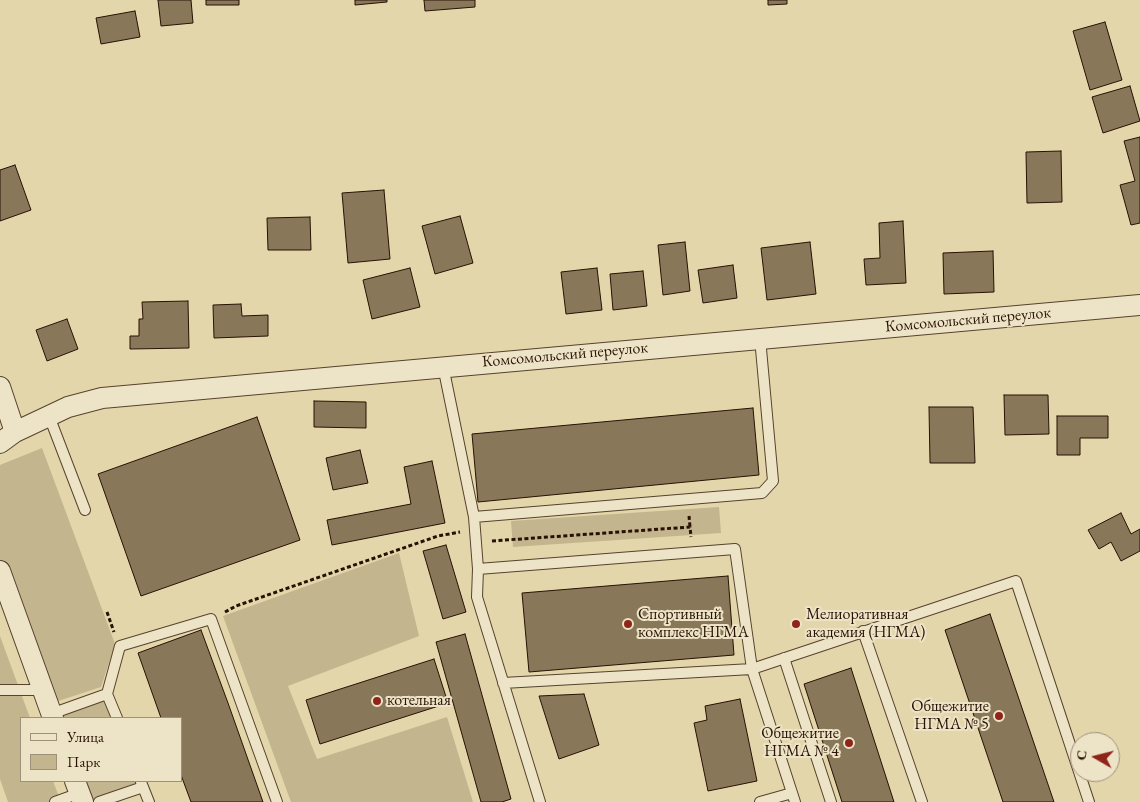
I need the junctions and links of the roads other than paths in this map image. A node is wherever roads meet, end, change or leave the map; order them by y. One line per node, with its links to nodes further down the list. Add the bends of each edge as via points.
1 (1140, 305): 2 (street, Комсомольский переулок)
2 (760, 338): 3 (street, Комсомольский переулок); 8 (lane, via 773,481 762,493)
3 (443, 366): 5 (street, Комсомольский переулок, via 102,398); 8 (lane)
4 (0, 387): 6 (street)
5 (48, 416): 6 (street, Комсомольский переулок); 7 (lane)
6 (8, 438)
7 (85, 510)
8 (474, 516): 9 (lane)
9 (478, 570): 13 (lane, via 735,549); 14 (lane, via 476,597)
10 (0, 571): 16 (street)
11 (863, 631): 12 (lane); 30 (lane); 31 (lane, via 1016,581)
12 (784, 658): 13 (lane); 29 (lane)
13 (752, 670): 14 (lane); 22 (lane)
14 (503, 683): 27 (lane)
15 (0, 690): 16 (lane)
16 (42, 690): 18 (street)
17 (107, 694): 18 (lane); 19 (lane); 26 (lane, via 120,646 211,619)
18 (52, 716)
19 (116, 717)
20 (142, 784): 24 (lane); 25 (lane)
21 (79, 792): 23 (lane)
22 (793, 797): 28 (lane)
23 (55, 802)
24 (99, 802)
25 (148, 802)
26 (277, 802)
27 (540, 802)
28 (760, 802)
29 (831, 802)
30 (922, 802)
31 (1090, 802)

